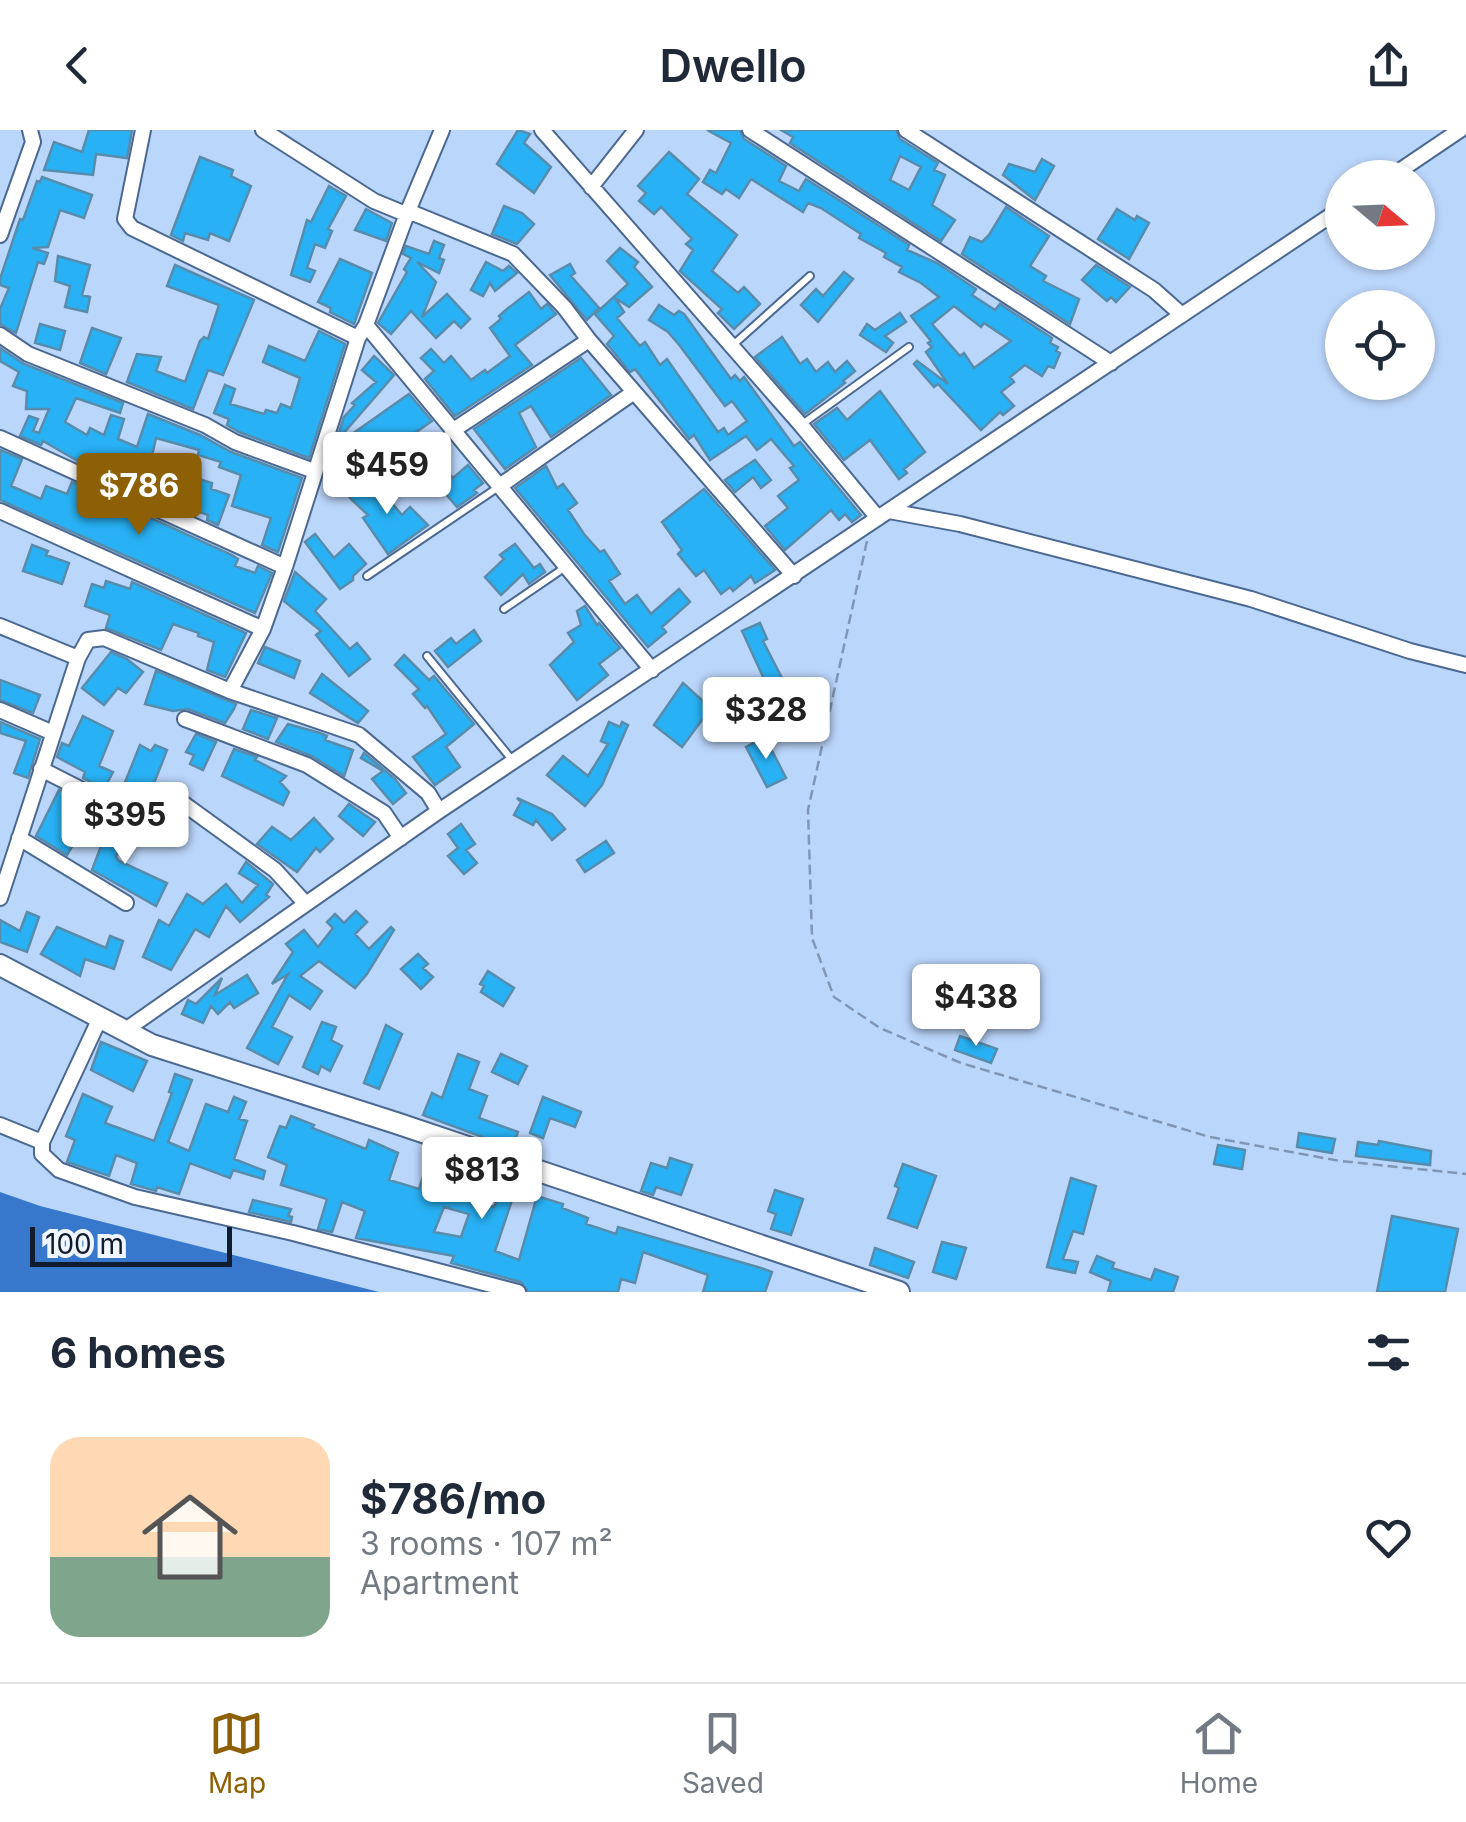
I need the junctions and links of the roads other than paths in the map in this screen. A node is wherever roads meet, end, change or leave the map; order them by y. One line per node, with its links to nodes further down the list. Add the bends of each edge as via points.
1 (30, 130): 14 (street, via 33,142)
2 (143, 130): 17 (street, via 126,219 132,228)
3 (263, 130): 12 (street, via 374,200)
4 (442, 130): 12 (street)
5 (542, 130): 11 (street)
6 (636, 130): 11 (street)
7 (750, 130): 22 (street)
8 (906, 130): 16 (street, via 1154,290)
9 (1460, 130): 10 (street)
10 (1416, 160)
11 (591, 187): 21 (street)
12 (408, 213): 17 (street); 19 (street, via 512,254)
13 (1325, 219): 16 (street)
14 (0, 235)
15 (810, 276): 21 (lane)
16 (1182, 315): 22 (street)
17 (362, 332): 25 (street); 27 (street)
18 (0, 336): 27 (street, via 28,354)
19 (589, 340): 23 (street); 25 (street)
20 (909, 347): 24 (lane)
21 (730, 348): 24 (street)
22 (1111, 363): 30 (street)
23 (634, 392): 28 (street); 34 (street)
24 (801, 425): 30 (street)
25 (452, 431): 28 (street)
26 (0, 438): 31 (street)
27 (314, 471): 31 (street)
28 (501, 485): 32 (street); 33 (lane)
29 (0, 512): 37 (street)
30 (883, 515): 34 (street); 40 (street, via 960,524 1251,599)
31 (285, 567): 37 (street)
32 (565, 568): 35 (lane); 41 (street)
33 (367, 576)
34 (794, 576): 41 (street)
35 (504, 609)
36 (0, 626): 39 (street)
37 (263, 628): 42 (street)
38 (427, 656): 46 (lane)
39 (78, 658): 42 (street, via 88,640 104,638); 45 (street)
40 (1466, 665)
41 (652, 670): 46 (street)
42 (230, 691): 48 (street, via 358,735 428,793)
43 (0, 710): 45 (street)
44 (185, 719): 50 (street, via 306,765 384,813)
45 (53, 734): 47 (street)
46 (514, 762): 48 (street)
47 (41, 769): 49 (street); 53 (street, via 148,824 172,796 276,870)
48 (439, 811): 50 (street)
49 (19, 838): 51 (street); 52 (street)
50 (401, 838): 53 (street)
51 (0, 898)
52 (126, 902)
53 (306, 904): 56 (street)
54 (0, 965): 55 (main road)
55 (100, 1018): 56 (main road); 58 (street)
56 (124, 1031): 60 (main road)
57 (0, 1124): 58 (street)
58 (42, 1142): 59 (street, via 42,1154 59,1170 135,1197)
59 (518, 1292)
60 (899, 1292)

